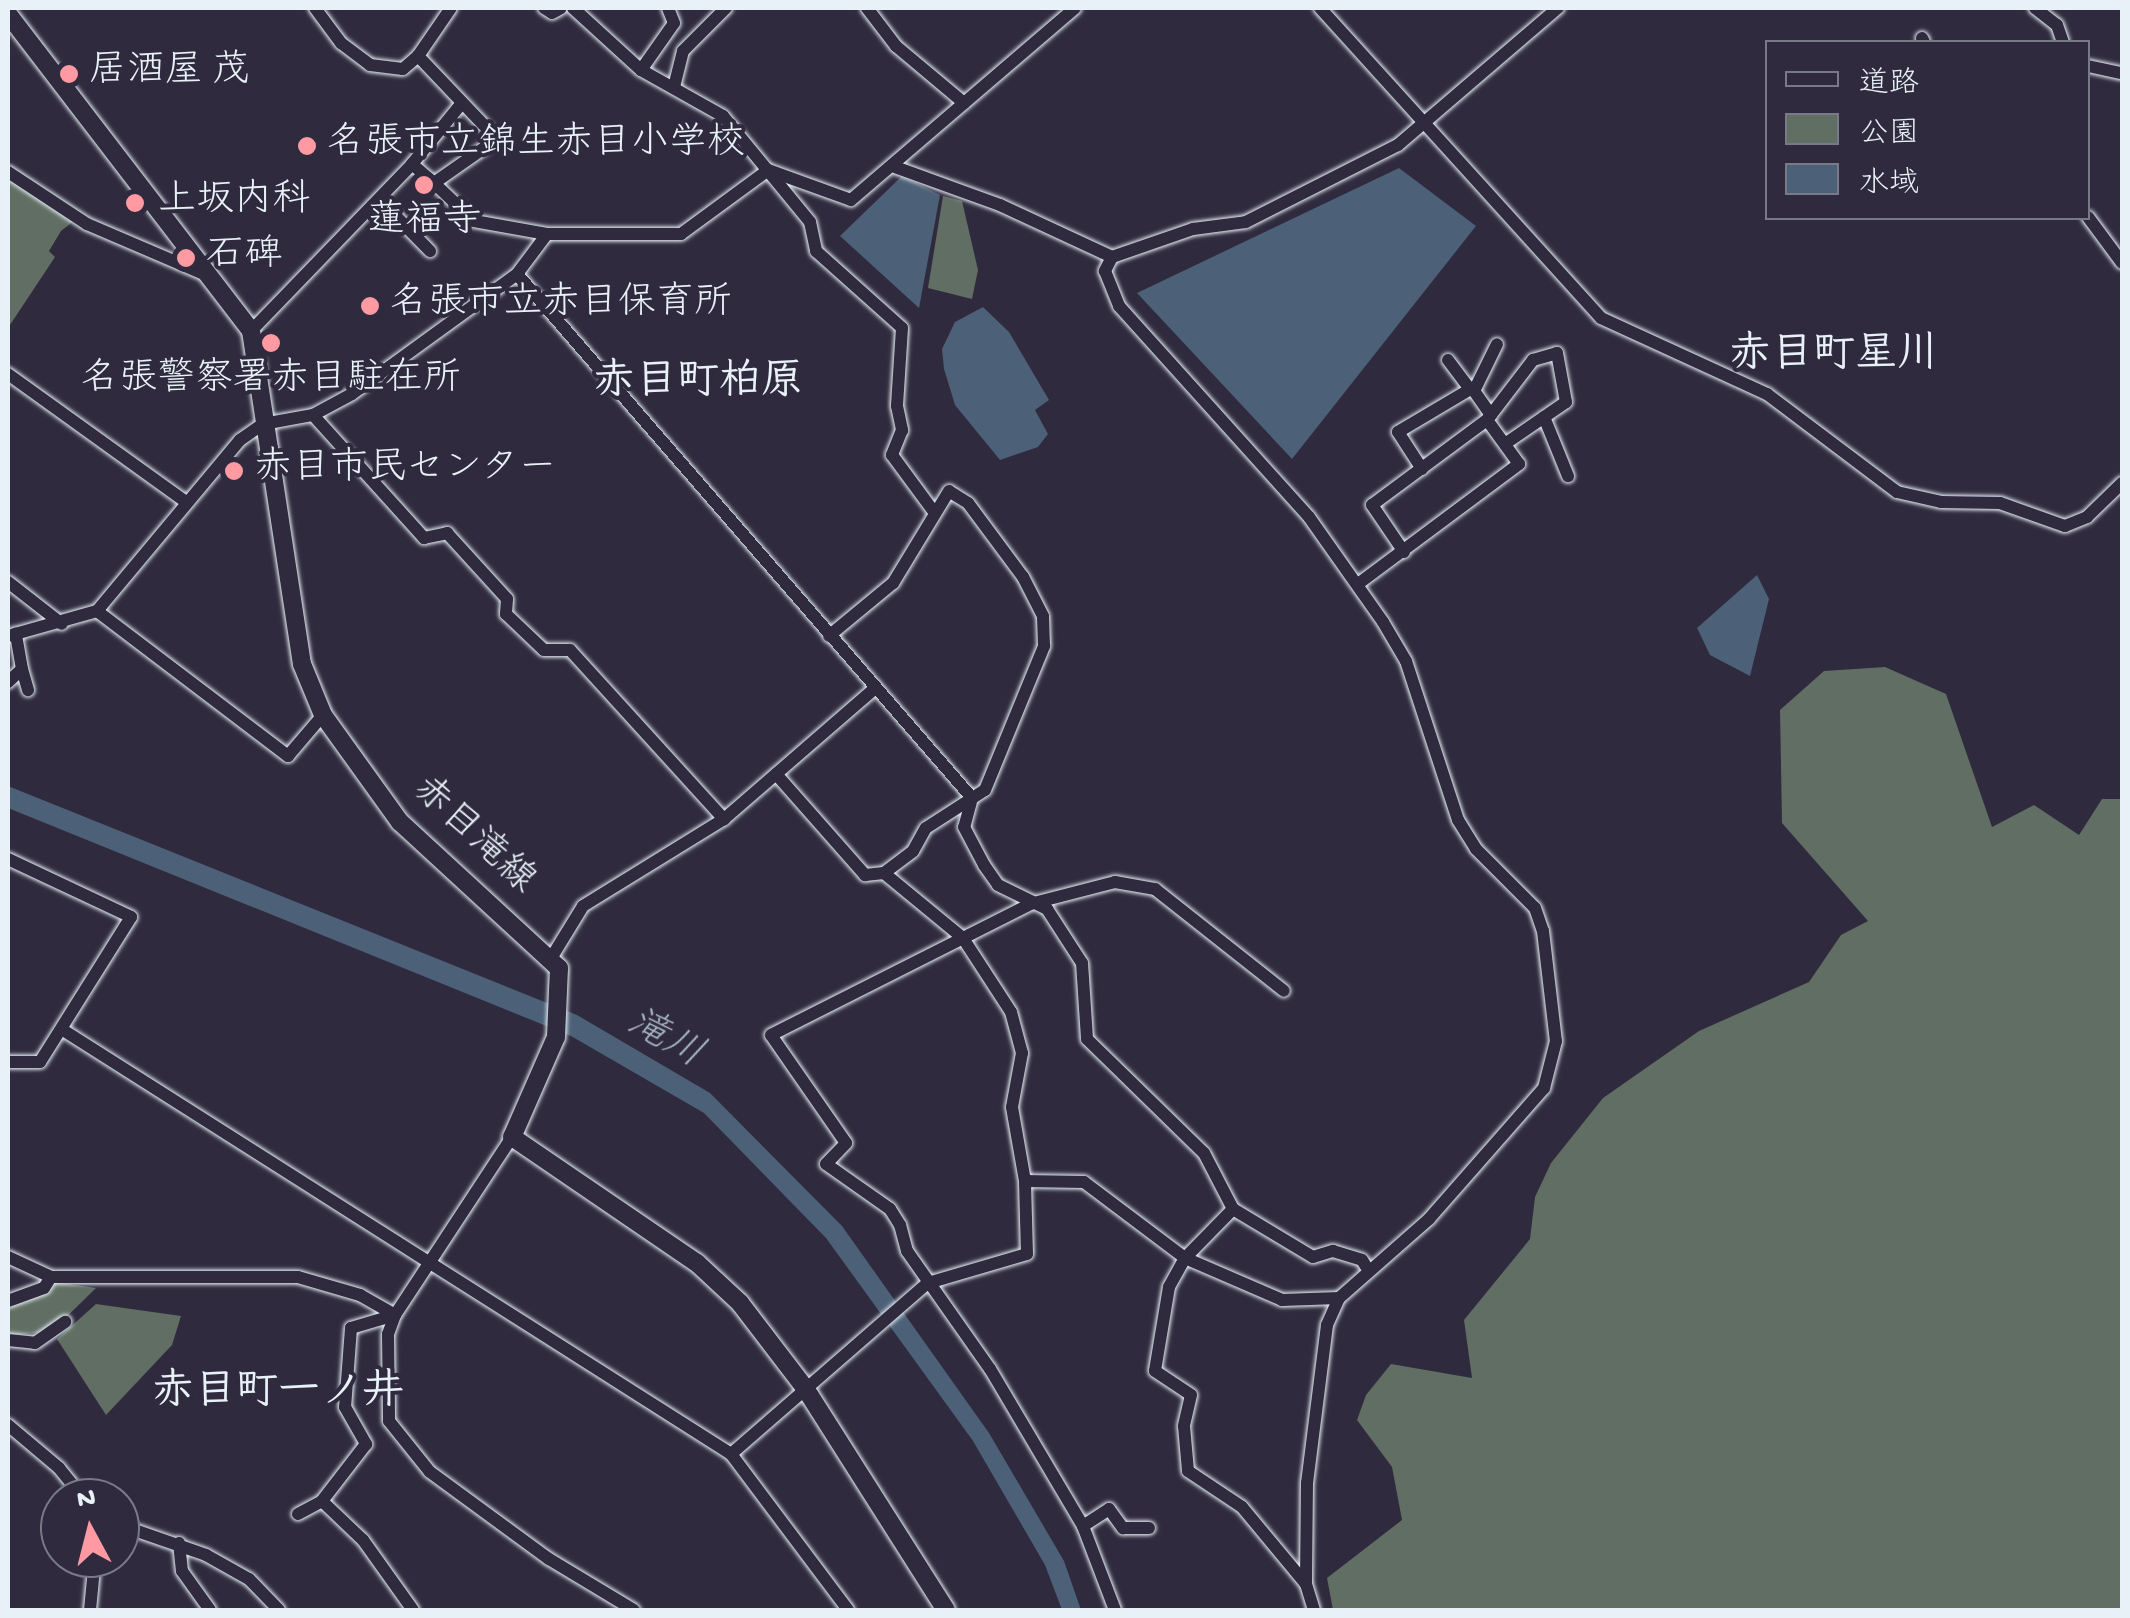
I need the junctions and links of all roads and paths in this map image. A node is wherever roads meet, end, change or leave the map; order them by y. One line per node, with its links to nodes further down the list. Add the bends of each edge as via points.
1 (315, 8): 15 (street, via 370,65 403,70)
2 (450, 8): 15 (street)
3 (544, 8): 4 (street)
4 (561, 8)
5 (573, 8): 17 (street)
6 (668, 8): 17 (street, via 674,23)
7 (726, 8): 19 (street, via 684,51)
8 (867, 8): 21 (street, via 896,46)
9 (1074, 8): 21 (street)
10 (1320, 8): 22 (street)
11 (1558, 8): 22 (street)
12 (2035, 8): 14 (street, via 2058,25)
13 (8, 14): 35 (main road)
14 (2062, 40)
15 (418, 56): 20 (street)
16 (2090, 66): 18 (street)
17 (642, 70): 19 (street)
18 (2122, 73)
19 (674, 87): 25 (street, via 723,116)
20 (462, 103): 23 (street); 27 (street, via 497,140)
21 (964, 103): 24 (street)
22 (1421, 126): 32 (street, via 1398,145 1246,222 1193,230); 48 (street, via 1594,314 1767,394 1897,492 1942,502 2000,503 2065,526 2087,518)
23 (412, 164): 27 (street); 28 (street)
24 (894, 167): 25 (street, via 851,200); 32 (street, via 1000,205)
25 (768, 170): 30 (street, via 681,234); 50 (street, via 810,222 816,251 902,328 896,406 902,430 892,455)
26 (8, 172): 35 (street, via 88,224)
27 (434, 183): 30 (street, via 474,221)
28 (379, 199): 31 (street); 36 (street)
29 (2090, 220): 33 (street)
30 (547, 234): 34 (street)
31 (430, 251)
32 (1112, 257): 53 (street, via 1106,271 1119,306 1309,517)
33 (2122, 264)
34 (516, 274): 41 (street); 57 (street)
35 (206, 275): 36 (main road)
36 (251, 332): 44 (main road, 赤目滝線)
37 (1497, 344): 40 (street)
38 (1448, 360): 40 (street)
39 (8, 374): 49 (street)
40 (1472, 390): 43 (street); 46 (street, via 1398,432)
41 (313, 416): 44 (street); 65 (street, via 424,538 447,534 506,599 506,614 544,650 570,650)
42 (1544, 417): 43 (street, via 1566,402 1556,353 1533,360); 45 (street); 47 (street)
43 (1489, 418): 45 (street); 46 (street)
44 (263, 424): 49 (street); 62 (main road, 赤目滝線, via 302,664)
45 (1505, 444): 51 (street, via 1520,464)
46 (1422, 469): 51 (street, via 1372,505)
47 (1568, 476)
48 (2122, 483)
49 (186, 502): 54 (street)
50 (934, 512): 57 (street, via 894,582); 64 (street, via 949,491 959,494 1024,578 1043,616 1044,646 984,790)
51 (1404, 552): 53 (street)
52 (8, 582): 55 (street)
53 (1358, 584): 80 (street, via 1406,661 1458,820 1476,849 1534,908 1556,1041 1544,1088 1526,1114)
54 (97, 611): 55 (street); 62 (street, via 288,756)
55 (62, 624): 56 (street)
56 (12, 635): 58 (street)
57 (830, 636): 60 (street)
58 (22, 669): 59 (street); 61 (street)
59 (8, 682)
60 (875, 688): 63 (street); 64 (street)
61 (28, 690)
62 (323, 715): 70 (main road, 赤目滝線, via 425,848)
63 (776, 774): 65 (street); 67 (street, via 864,875)
64 (972, 798): 67 (street, via 926,828 913,851); 68 (street, via 964,827 984,866)
65 (724, 819): 70 (street, via 583,906)
66 (8, 859): 72 (street, via 132,917)
67 (884, 873): 69 (street)
68 (1030, 904): 69 (street); 71 (street, via 1098,884 1155,890); 76 (street, via 1047,909 1082,963 1087,1040 1204,1153)
69 (963, 938): 75 (street, via 1011,1012 1022,1054 1012,1107); 82 (street, via 771,1035 846,1143 826,1164 890,1209)
70 (553, 955): 74 (main road, via 561,987 556,1037)
71 (1284, 991)
72 (63, 1030): 73 (street, via 40,1062); 78 (street)
73 (8, 1062)
74 (512, 1136): 78 (street); 88 (main road, via 697,1263 740,1303)
75 (1025, 1181): 79 (street, via 1084,1182); 82 (street, via 1027,1254)
76 (1233, 1209): 79 (street); 80 (street, via 1313,1258 1333,1251 1362,1260)
77 (8, 1257): 81 (street)
78 (428, 1258): 85 (street); 90 (street)
79 (1185, 1258): 83 (street, via 1282,1300); 99 (street, via 1169,1287 1155,1371 1192,1396 1183,1460 1188,1471 1242,1507)
80 (1369, 1271): 83 (street)
81 (51, 1277): 84 (street, via 44,1288); 85 (street, via 298,1278 360,1295)
82 (922, 1288): 88 (street); 94 (street, via 972,1340)
83 (1338, 1298): 99 (street, via 1326,1325 1307,1483)
84 (8, 1301)
85 (394, 1314): 92 (street, via 351,1328 345,1407 366,1444); 104 (street, via 388,1422 409,1454 548,1559)
86 (64, 1322): 87 (street, via 35,1342)
87 (8, 1340)
88 (805, 1388): 90 (street); 106 (main road)
89 (8, 1425): 91 (street)
90 (730, 1454): 105 (street)
91 (67, 1478)
92 (322, 1501): 93 (street); 103 (street, via 363,1540)
93 (298, 1514)
94 (1084, 1526): 95 (street, via 1109,1509 1123,1528); 107 (street)
95 (1149, 1528)
96 (140, 1531): 97 (street)
97 (179, 1543): 101 (street, via 182,1571); 102 (street, via 249,1579)
98 (93, 1578): 100 (street)
99 (1306, 1584): 108 (street)
100 (90, 1610)
101 (210, 1610)
102 (279, 1610)
103 (412, 1610)
104 (634, 1610)
105 (848, 1610)
106 (946, 1610)
107 (1116, 1610)
108 (1314, 1610)

